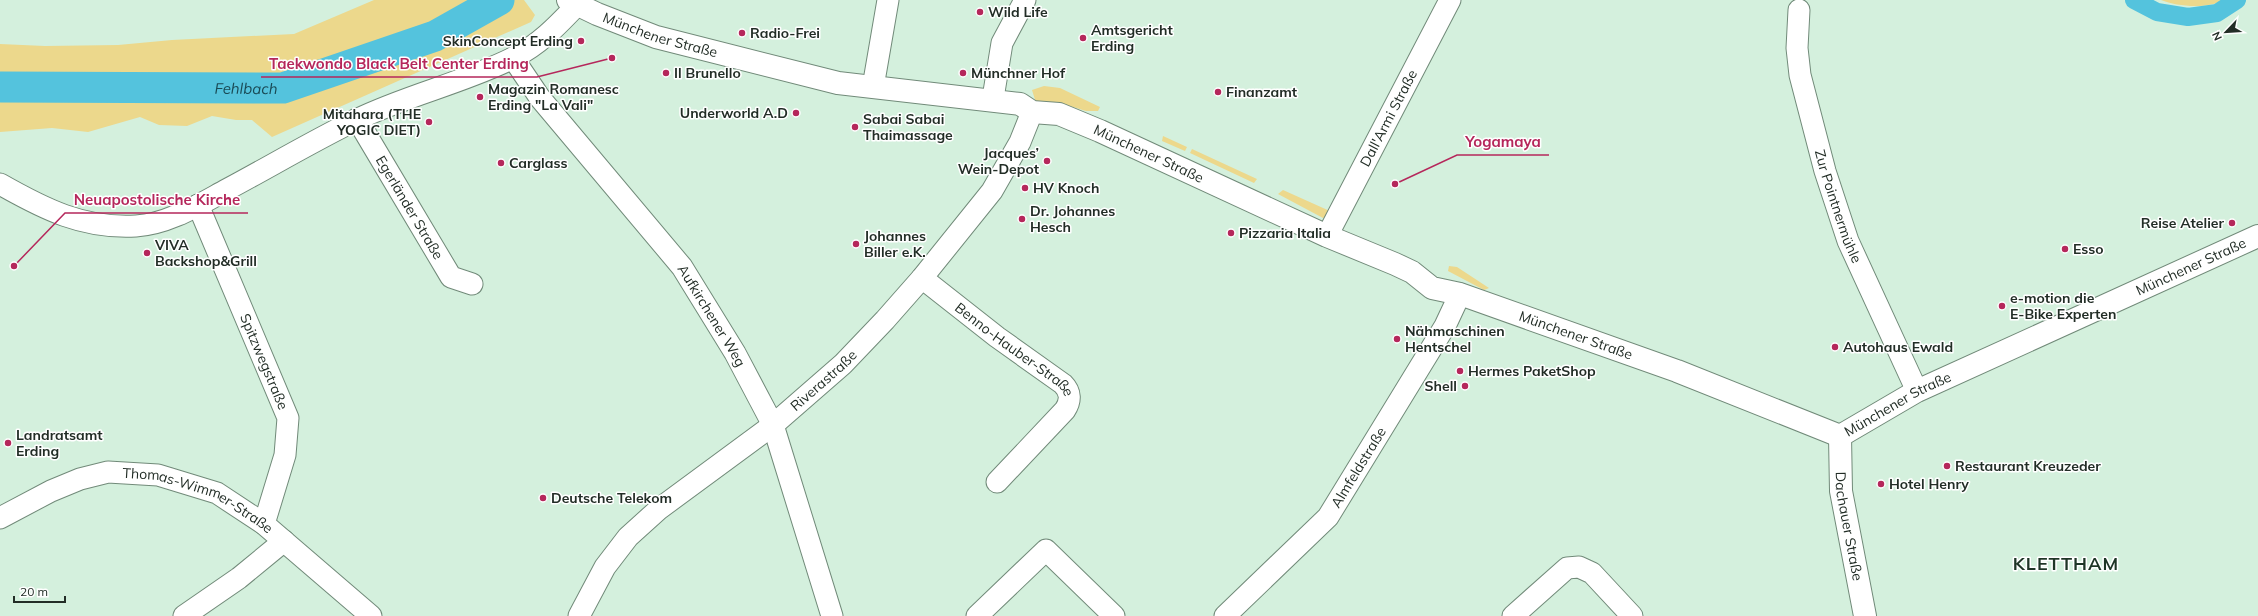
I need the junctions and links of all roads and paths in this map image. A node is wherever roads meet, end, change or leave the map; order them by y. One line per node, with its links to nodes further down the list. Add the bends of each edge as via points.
1 (888, 0): 7 (street)
2 (1025, 0): 8 (street, via 1002,43 994,92)
3 (1450, 0): 13 (street, Dall'Armi Straße)
4 (573, 3): 6 (street, via 542,41); 7 (street, Münchener Straße, via 656,36 838,83)
5 (1799, 10): 18 (street, Zur Pointnermühle, via 1797,48 1800,74 1825,171 1848,241)
6 (513, 58): 10 (street); 19 (street, Aufkirchener Weg, via 540,98 682,267 735,353)
7 (872, 87): 8 (street, Münchener Straße)
8 (990, 100): 9 (street, Münchener Straße, via 1020,104)
9 (1032, 112): 13 (street, Münchener Straße, via 1059,114 1100,131); 15 (street, Riverastraße, via 1020,142 992,191)
10 (357, 119): 12 (street); 16 (street, Egerländer Straße, via 451,278)
11 (0, 184): 12 (street, via 62,216 105,225 137,226 162,221)
12 (198, 205): 23 (street, Spitzwegstraße, via 288,418 285,455)
13 (1327, 236): 17 (street, Münchener Straße, via 1412,272 1438,277)
14 (2258, 236): 18 (street, Münchener Straße)
15 (922, 278): 19 (street, Riverastraße, via 843,364); 21 (street, Benno-Hauber-Straße, via 997,337 1063,384 1069,392 1065,410)
16 (472, 284)
17 (1460, 294): 20 (street, Münchener Straße, via 1677,371); 31 (street, Almfeldstraße, via 1445,326 1328,517)
18 (1917, 392): 20 (street, Münchener Straße)
19 (773, 425): 27 (street, Riverastraße, via 659,509 628,537 605,567); 28 (street, Aufkirchener Weg)
20 (1840, 436): 34 (street, Dachauer Straße, via 1841,491)
21 (997, 482)
22 (0, 518): 23 (street, Thomas-Wimmer-Straße, via 80,478 108,472 158,476 217,492)
23 (264, 524): 24 (street, Thomas-Wimmer-Straße)
24 (284, 541): 25 (street, via 239,578); 26 (street, Thomas-Wimmer-Straße)
25 (184, 616)
26 (371, 616)
27 (579, 616)
28 (832, 616)
29 (977, 616): 30 (street, via 1046,550)
30 (1114, 616)
31 (1225, 616)
32 (1513, 616): 33 (street, via 1567,568 1579,567 1592,573)
33 (1632, 616)
34 (1864, 616)

